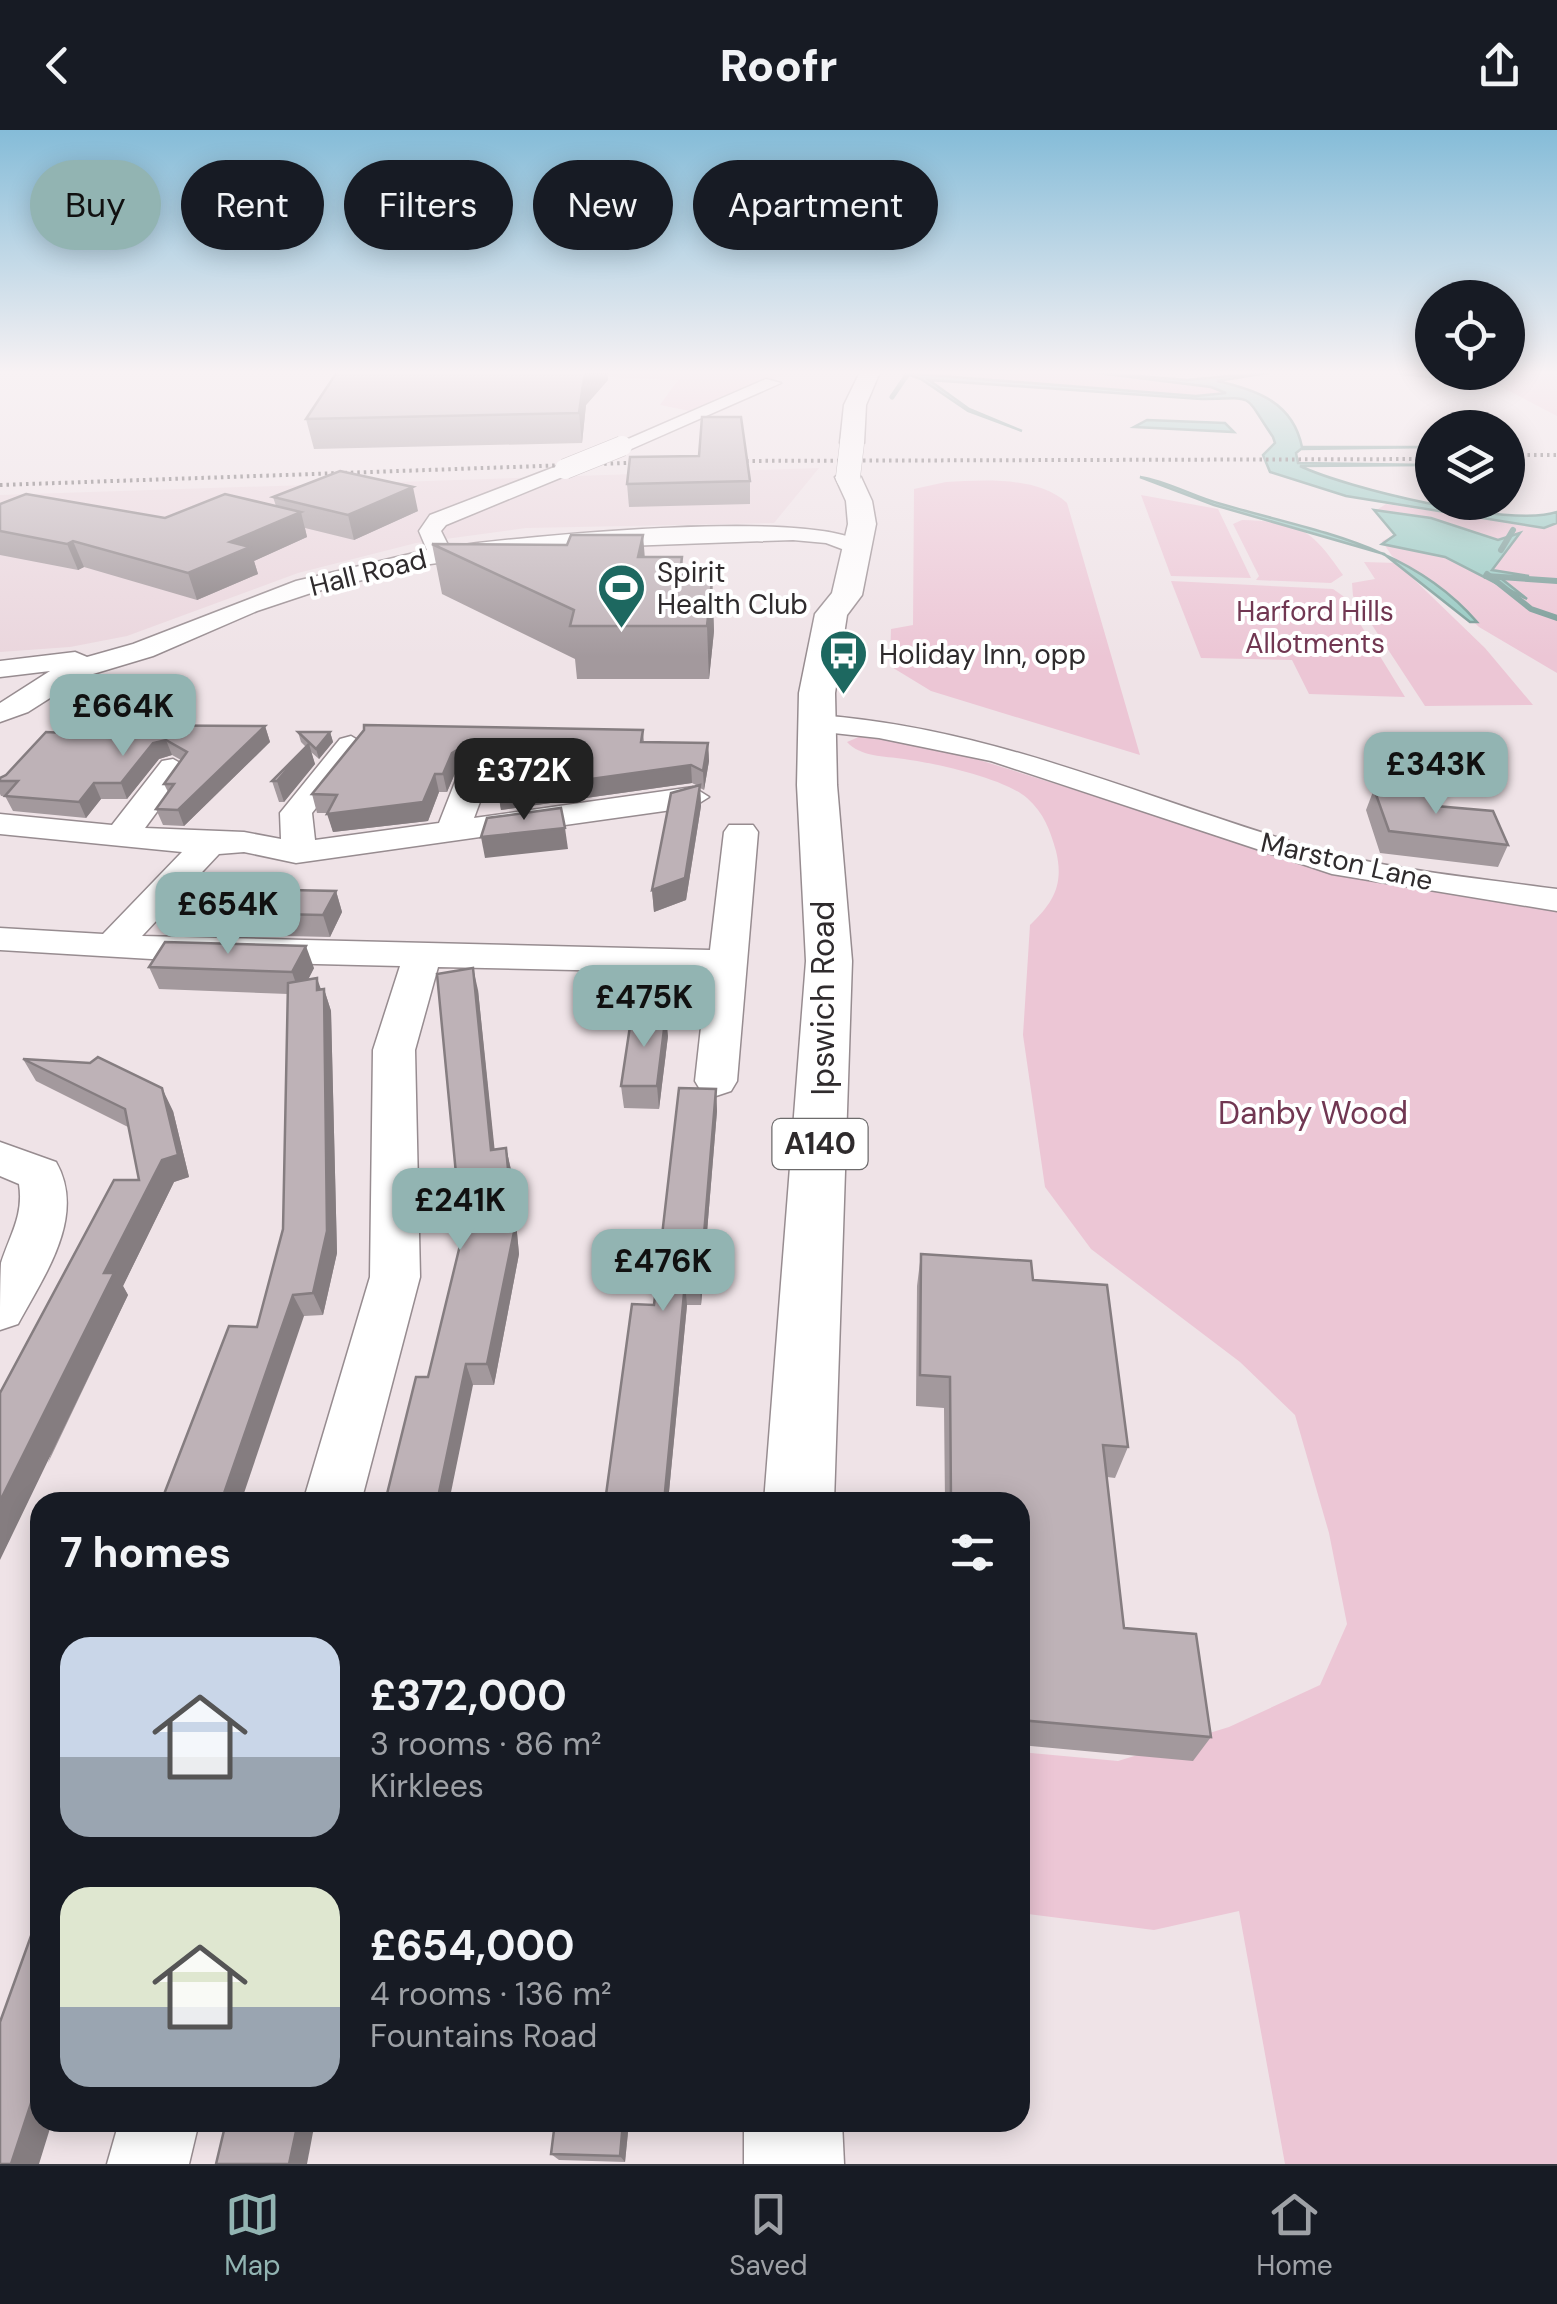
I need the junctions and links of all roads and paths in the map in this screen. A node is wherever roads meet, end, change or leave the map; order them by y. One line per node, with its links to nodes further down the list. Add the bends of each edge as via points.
1 (568, 467): 4 (street, bridge, via 438,520 430,531)
2 (851, 467): 3 (highway, Ipswich Road / A140, bridge, via 862,524)
3 (832, 550): 4 (street, Hall Road, via 570,540); 9 (highway, Ipswich Road / A140)
4 (441, 554): 5 (street, Hall Road, via 310,585)
5 (174, 636): 6 (street, Hall Road, via 59,664); 7 (street, Hall Road)
6 (7, 668): 7 (street, Hall Road, via 39,676)
7 (42, 687): 8 (street, Hall Road)
8 (0, 713)
9 (817, 724): 20 (street, Marston Lane, via 917,731 1143,790 1307,857); 29 (highway, Ipswich Road / A140, via 829,961)
10 (351, 745): 19 (street, via 296,813)
11 (173, 768): 17 (street)
12 (474, 772): 15 (street)
13 (676, 791): 15 (street)
14 (0, 824): 17 (street)
15 (454, 828): 19 (street)
16 (741, 832): 24 (street)
17 (121, 836): 18 (street)
18 (209, 844): 19 (street, via 244,842); 22 (street)
19 (296, 853)
20 (1557, 900)
21 (0, 939): 22 (street)
22 (112, 946): 23 (street)
23 (423, 954): 24 (street); 28 (street, via 394,1050 395,1277)
24 (727, 962): 25 (street)
25 (716, 1081)
26 (0, 1158): 27 (street, via 40,1174 48,1202 37,1244)
27 (0, 1309)
28 (335, 1492)
29 (800, 1492)
30 (156, 2132): 32 (street)
31 (794, 2132): 33 (highway)
32 (148, 2164)
33 (794, 2164)

